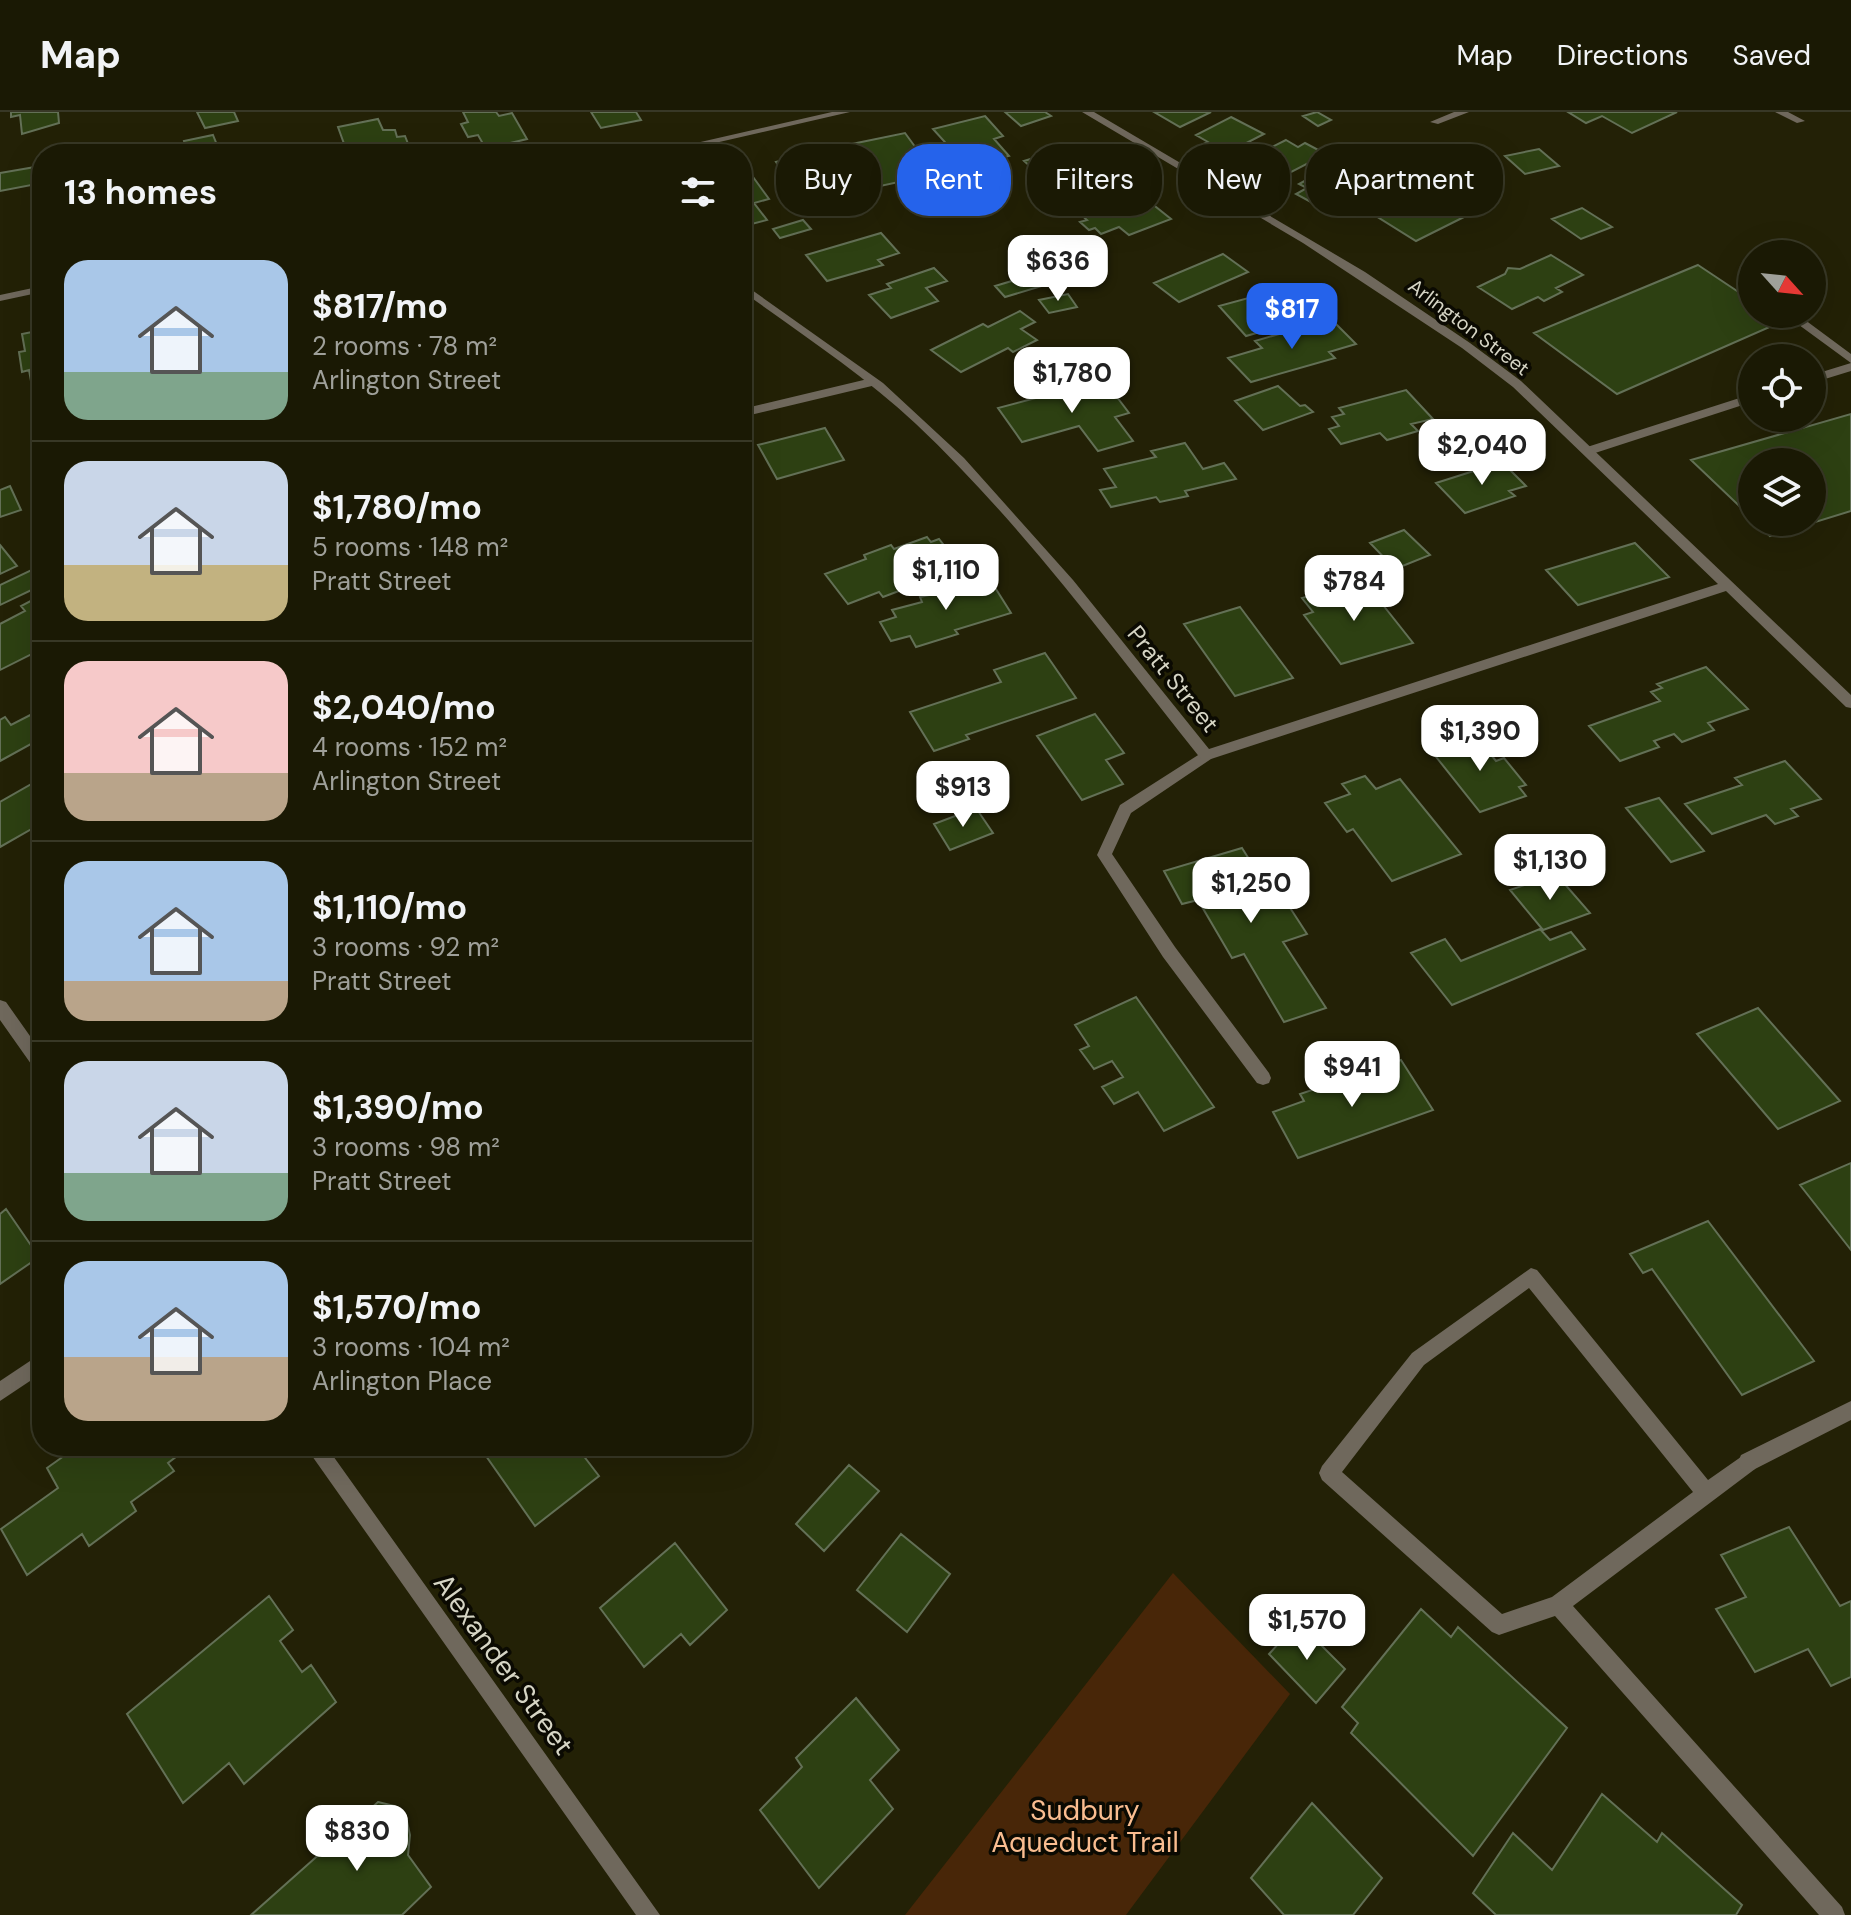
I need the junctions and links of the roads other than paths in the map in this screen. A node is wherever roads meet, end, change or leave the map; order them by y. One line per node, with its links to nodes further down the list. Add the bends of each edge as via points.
1 (845, 112): 7 (street)
2 (1087, 112): 18 (street, Arlington Street, via 1410,304 1517,384)
3 (1464, 112): 6 (street)
4 (1780, 112): 5 (street)
5 (1800, 121)
6 (1435, 122)
7 (699, 144)
8 (32, 291): 10 (street)
9 (752, 293): 15 (street, Pratt Street)
10 (0, 298)
11 (1809, 328): 12 (street)
12 (1851, 360)
13 (1851, 367): 14 (street)
14 (1826, 375)
15 (872, 382): 17 (street); 21 (street, Pratt Street, via 921,422 1000,502)
16 (1738, 403): 18 (street)
17 (752, 411)
18 (1588, 451): 19 (street, Arlington Street)
19 (1730, 585): 20 (street, Arlington Street); 21 (street, Pratt Street)
20 (1851, 703)
21 (1206, 755): 24 (street, via 1125,809 1104,855)
22 (0, 1007): 23 (street)
23 (32, 1052)
24 (1263, 1078)
25 (32, 1369): 26 (street)
26 (0, 1392)
27 (1851, 1410): 29 (street, via 1748,1462)
28 (321, 1456): 31 (street, Alexander Street)
29 (1707, 1494): 30 (street); 30 (street, via 1531,1276 1476,1314 1418,1359 1329,1473 1499,1625)
30 (1558, 1605): 32 (street)
31 (649, 1915)
32 (1834, 1915)

